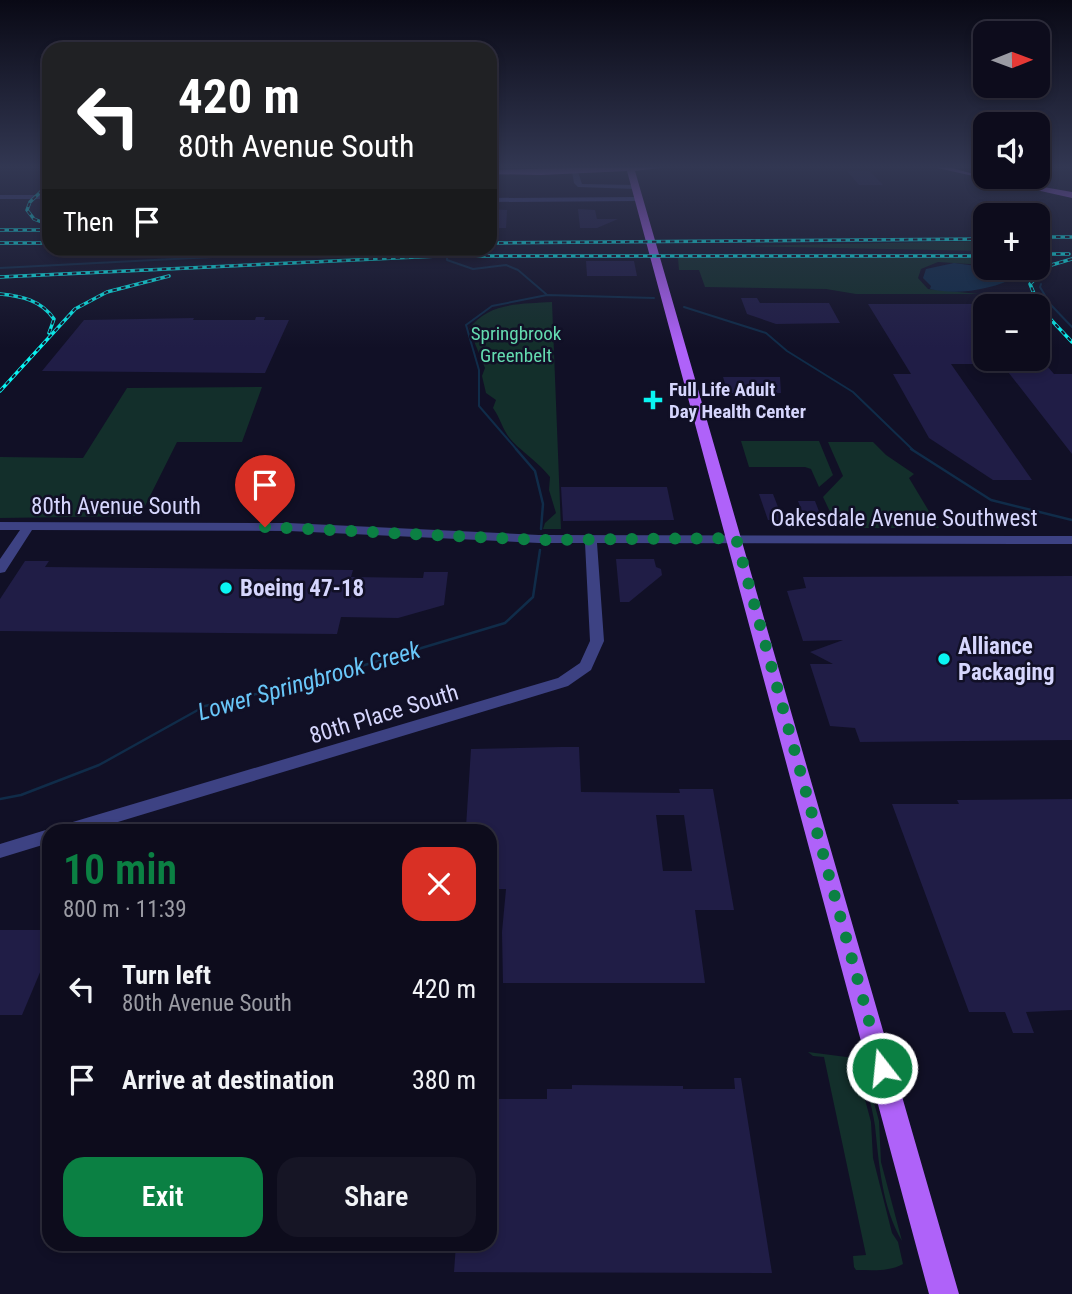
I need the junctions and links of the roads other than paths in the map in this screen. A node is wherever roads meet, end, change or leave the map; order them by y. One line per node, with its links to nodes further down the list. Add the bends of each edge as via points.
1 (648, 227): 4 (main road)
2 (0, 526): 3 (street, 80th Avenue South)
3 (28, 526): 5 (street, 80th Avenue South, via 289,527); 7 (street)
4 (736, 538): 5 (street, 80th Avenue South); 6 (street, Oakesdale Avenue Southwest); 11 (main road)
5 (591, 539): 8 (street, 80th Place South, via 597,641 586,666 563,682)
6 (1072, 540)
7 (0, 569)
8 (89, 824)
9 (42, 838): 10 (street)
10 (0, 851)
11 (944, 1294)

